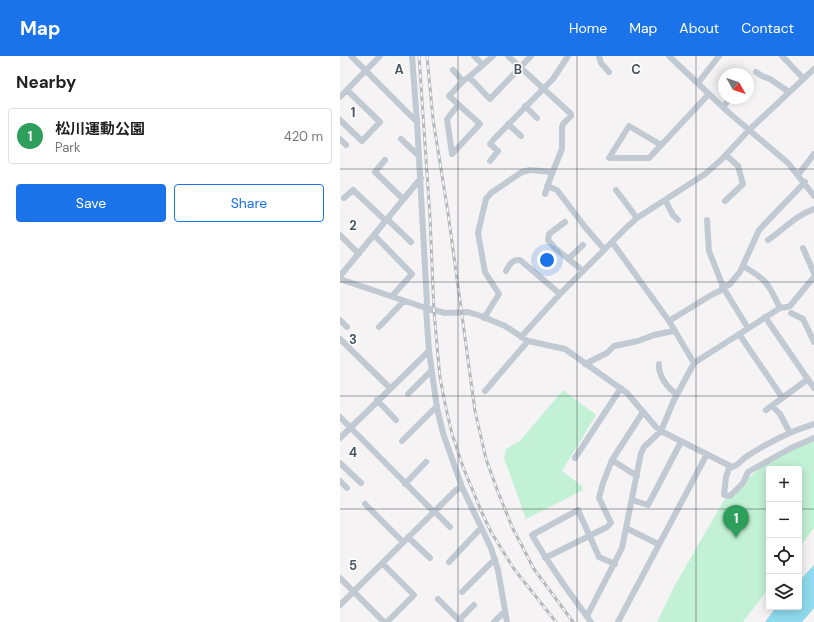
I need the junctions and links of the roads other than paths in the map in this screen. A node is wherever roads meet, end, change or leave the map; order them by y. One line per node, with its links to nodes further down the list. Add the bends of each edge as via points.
1 (351, 56): 17 (street)
2 (380, 56): 17 (street)
3 (412, 56): 34 (street)
4 (474, 56): 13 (street)
5 (493, 56): 13 (street)
6 (508, 56): 14 (street)
7 (531, 56): 14 (street)
8 (568, 56): 23 (street)
9 (598, 56): 18 (street)
10 (668, 56): 22 (street)
11 (719, 56): 22 (street)
12 (782, 56): 20 (street)
13 (483, 64): 21 (street)
14 (520, 68): 21 (street, via 490,99); 23 (street)
15 (814, 69): 20 (street)
16 (453, 70): 21 (street)
17 (366, 71): 24 (street); 34 (street)
18 (608, 72)
19 (756, 72): 25 (street)
20 (803, 78): 25 (street)
21 (466, 79): 29 (street, via 449,96)
22 (698, 83): 26 (street)
23 (543, 88): 30 (street); 47 (street, via 571,116 563,124 562,149)
24 (347, 90): 27 (street); 33 (street, via 380,122 362,141)
25 (789, 92): 36 (street)
26 (709, 94): 31 (street); 41 (street)
27 (340, 97)
28 (725, 104): 31 (street)
29 (458, 105): 29 (street, via 480,124 452,154 447,119)
30 (525, 106): 32 (street); 35 (street)
31 (723, 107): 36 (street)
32 (537, 118)
33 (340, 120)
34 (417, 122): 44 (street)
35 (508, 124): 37 (street); 46 (street, via 490,144 498,152)
36 (749, 130): 43 (street); 48 (street, via 788,163)
37 (521, 136)
38 (340, 139): 40 (street)
39 (401, 139): 44 (street)
40 (346, 145)
41 (661, 145): 41 (street, via 649,158 609,158 629,126)
42 (814, 154): 48 (street)
43 (726, 155): 57 (street, via 704,174); 58 (street, via 738,166 743,184)
44 (419, 156): 49 (street)
45 (385, 160): 56 (street, via 375,172)
46 (490, 161)
47 (552, 172): 51 (street); 89 (street, via 522,172 486,199 478,233 485,272 499,294)
48 (798, 175): 50 (street)
49 (421, 178): 56 (street); 85 (street)
50 (805, 182): 54 (street); 75 (street, via 759,230)
51 (547, 186): 53 (street); 72 (street, via 557,190)
52 (616, 190): 60 (street)
53 (545, 194)
54 (814, 196)
55 (344, 198): 61 (street, via 353,190)
56 (403, 199): 61 (street)
57 (665, 200): 60 (street); 62 (street)
58 (725, 201)
59 (814, 209): 67 (street, via 803,213)
60 (637, 218): 69 (street)
61 (387, 220): 66 (street); 68 (street)
62 (678, 220)
63 (707, 220): 81 (street, via 709,252)
64 (565, 222): 74 (street, via 549,234 548,240)
65 (340, 235): 73 (street)
66 (374, 236): 73 (street); 83 (street, via 412,274)
67 (768, 240)
68 (411, 242)
69 (612, 242): 72 (street); 91 (street)
70 (583, 245): 74 (street)
71 (803, 248): 78 (street)
72 (604, 249): 77 (street)
73 (359, 254): 80 (street)
74 (568, 259): 77 (street)
75 (743, 266): 81 (street, via 732,282); 86 (street, via 763,279 771,288)
76 (506, 271): 82 (street, via 510,262 520,260)
77 (583, 272): 82 (street)
78 (814, 273)
79 (814, 277): 86 (street, via 790,306)
80 (340, 278): 83 (street)
81 (723, 288): 91 (street); 94 (street)
82 (560, 294): 98 (street)
83 (392, 296): 84 (street)
84 (404, 301): 85 (street); 93 (street)
85 (426, 308): 89 (street, via 445,313 468,312); 102 (street)
86 (780, 308): 88 (street)
87 (791, 313): 97 (street, via 803,319)
88 (765, 317): 94 (street); 107 (street)
89 (484, 318): 98 (street, via 505,326)
90 (340, 320): 92 (street)
91 (669, 321): 95 (street)
92 (347, 327)
93 (379, 327)
94 (748, 328): 96 (street)
95 (674, 331): 103 (street); 104 (street, via 614,346 607,354)
96 (739, 334): 103 (street); 114 (street)
97 (812, 334): 101 (street)
98 (521, 337): 100 (street)
99 (340, 339): 108 (street)
100 (528, 341): 104 (street, via 565,349); 111 (street)
101 (814, 342)
102 (429, 351): 105 (street); 108 (street)
103 (694, 363): 113 (street)
104 (585, 364): 109 (street)
105 (432, 370): 112 (street); 116 (street)
106 (652, 375): 113 (street, via 659,367 670,390)
107 (808, 379): 110 (street); 114 (street)
108 (390, 388): 115 (street)
109 (621, 388): 119 (street); 131 (street)
110 (814, 388)
111 (485, 391)
112 (408, 394)
113 (677, 394): 124 (street)
114 (782, 397): 117 (street)
115 (377, 400): 121 (street); 123 (street)
116 (437, 406): 128 (street); 140 (street, via 443,433)
117 (772, 406): 118 (street); 125 (street, via 780,414)
118 (766, 410)
119 (643, 412): 124 (street); 132 (street)
120 (340, 418): 123 (street)
121 (396, 420)
122 (814, 424): 125 (street)
123 (350, 428): 126 (street); 139 (street)
124 (661, 431): 129 (street); 136 (street, via 644,447)
125 (790, 433): 135 (street, via 747,455 735,466)
126 (340, 438)
127 (814, 438): 135 (street, via 748,472 743,483 730,496 724,495)
128 (402, 441)
129 (681, 442): 130 (street); 142 (street, via 648,505)
130 (707, 454): 135 (street); 151 (street)
131 (575, 458)
132 (612, 460): 136 (street); 148 (street, via 599,498 611,523)
133 (426, 462): 139 (street)
134 (340, 463): 138 (street)
135 (730, 466)
136 (637, 476): 142 (street)
137 (340, 481): 141 (street)
138 (361, 483)
139 (405, 484): 144 (street)
140 (462, 487): 144 (street); 146 (street)
141 (347, 488)
142 (632, 500): 147 (street)
143 (365, 504): 150 (street)
144 (434, 512): 145 (street); 149 (street)
145 (450, 527)
146 (481, 528): 154 (street); 155 (street)
147 (626, 528): 151 (street); 157 (street, via 622,548)
148 (589, 536): 153 (street); 153 (street, via 578,510 532,535); 157 (street, via 599,557)
149 (408, 537): 150 (street); 152 (street)
150 (403, 542): 156 (street)
151 (658, 544): 171 (street)
152 (430, 558)
153 (545, 558): 165 (street)
154 (495, 559): 160 (street); 164 (street)
155 (449, 562)
156 (382, 563): 159 (street); 167 (street, via 414,595)
157 (615, 564): 165 (street)
158 (340, 578): 159 (street)
159 (354, 591): 162 (street); 167 (street)
160 (462, 592)
161 (438, 599): 166 (street)
162 (340, 605)
163 (474, 605): 166 (street)
164 (505, 611): 168 (street); 169 (street)
165 (587, 616): 170 (street)
166 (460, 621)
167 (385, 622)
168 (494, 622)
169 (507, 622)
170 (591, 622)
171 (618, 622)

